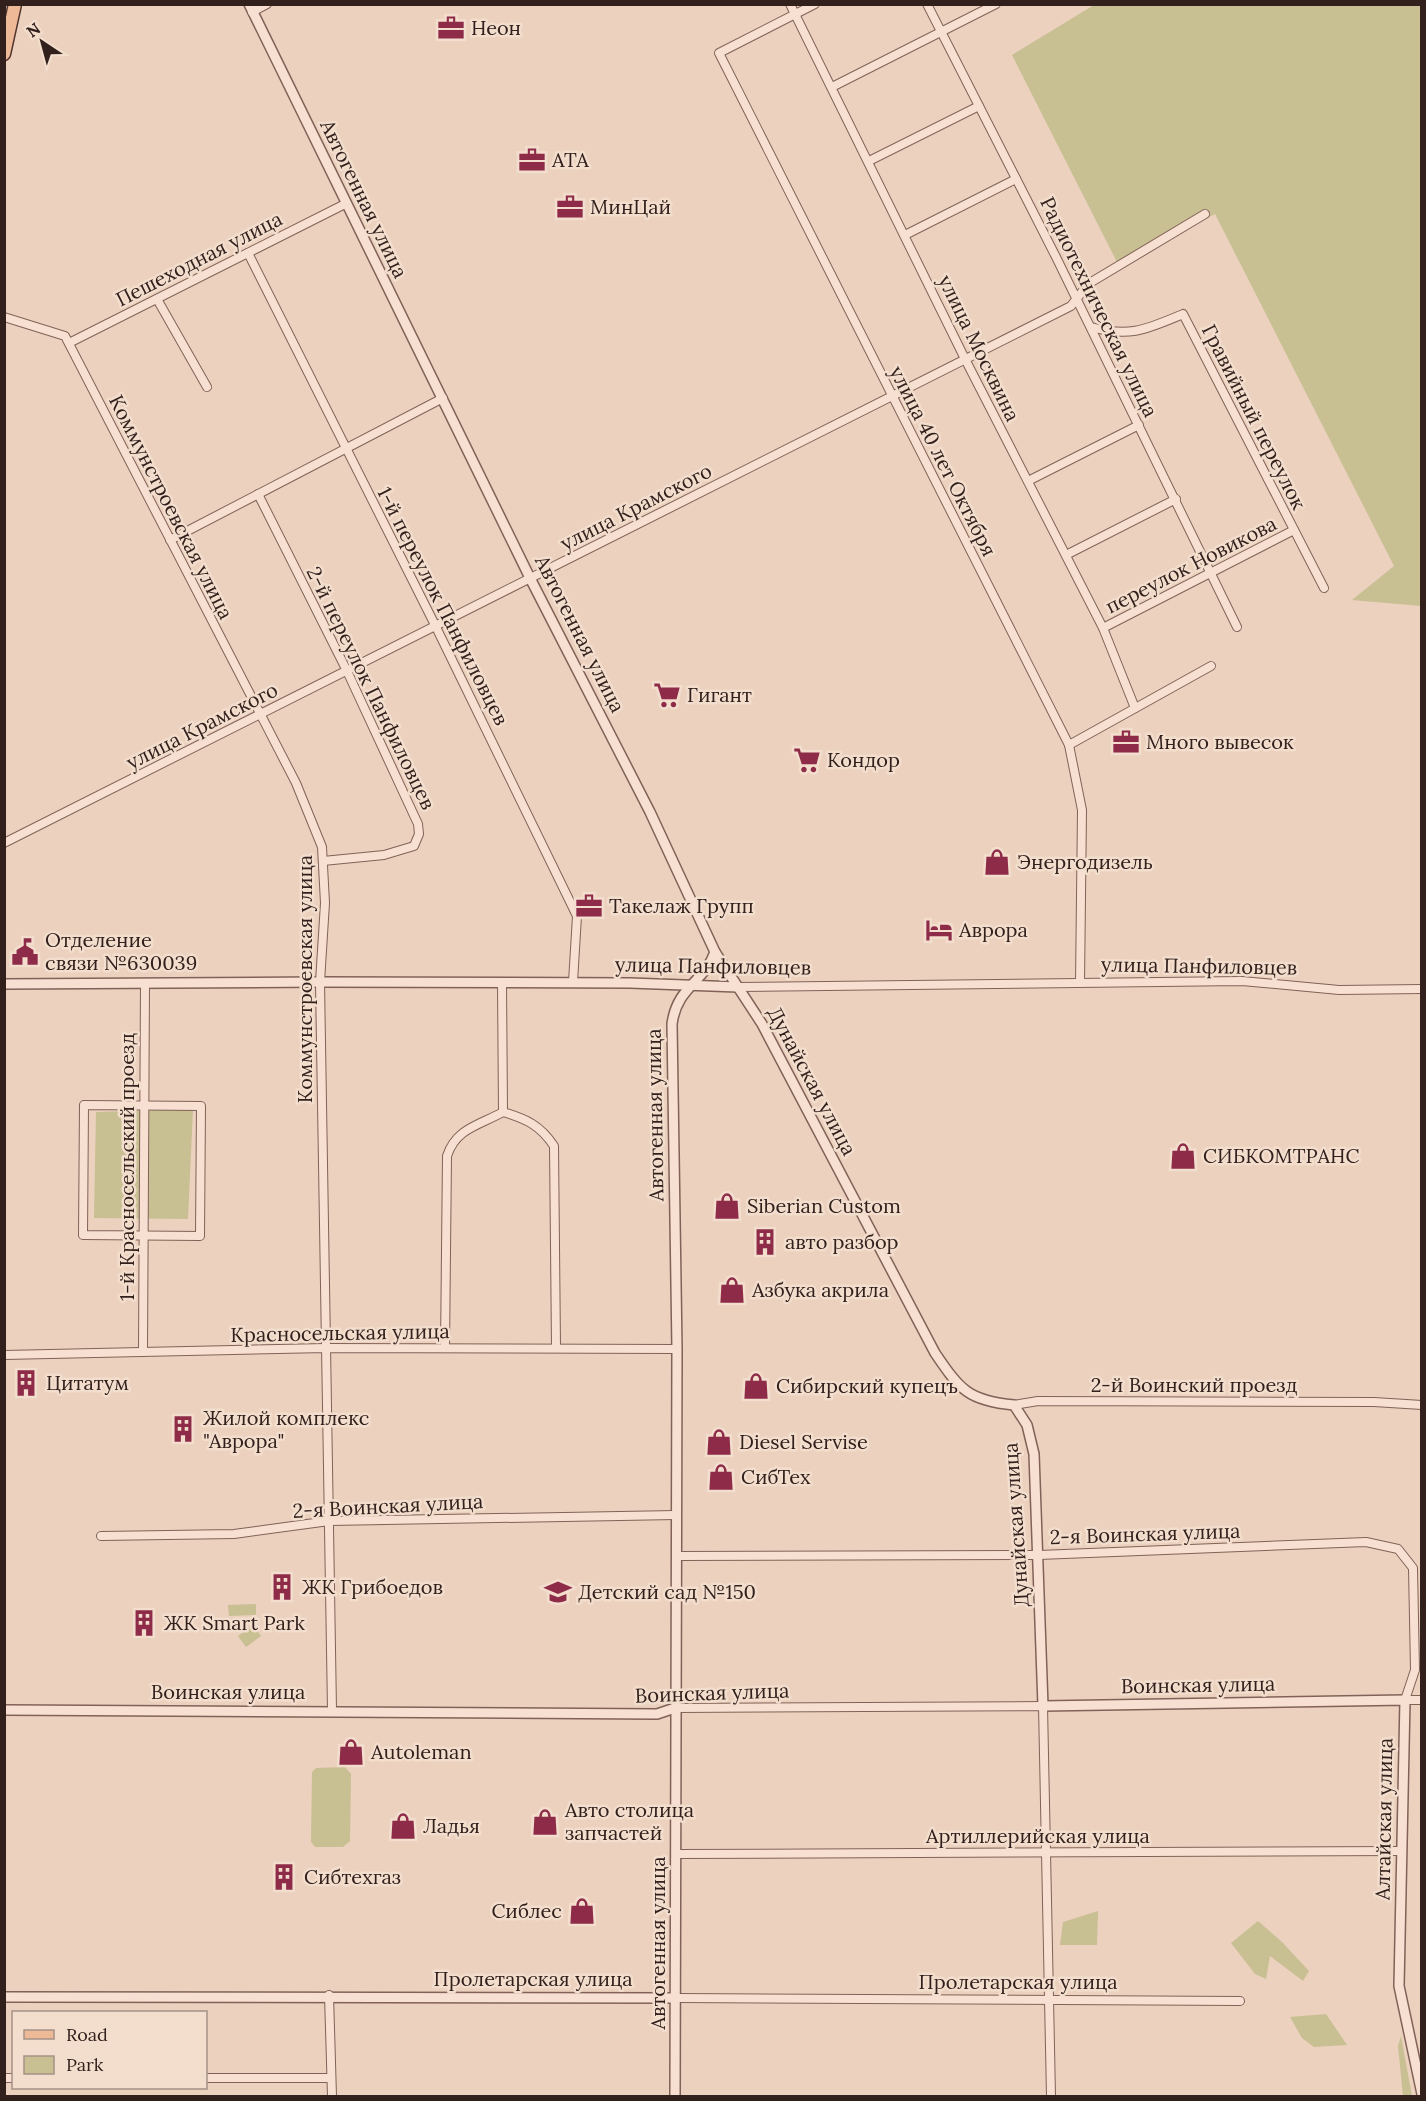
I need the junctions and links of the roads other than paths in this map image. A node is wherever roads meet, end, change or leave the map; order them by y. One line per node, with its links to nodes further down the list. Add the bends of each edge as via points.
1 (15, 4): 10 (main road)
2 (267, 4): 7 (street)
3 (790, 4): 8 (street, улица Москвина)
4 (815, 4): 8 (street)
5 (927, 4): 9 (street, Радиотехническая улица)
6 (996, 4): 9 (street)
7 (250, 8): 15 (street, Автогенная улица)
8 (795, 15): 11 (street, улица Москвина); 26 (street, улица 40 лет Октября, via 719,53)
9 (941, 32): 11 (street); 12 (street, Радиотехническая улица)
10 (4, 54)
11 (832, 87): 13 (street, улица Москвина)
12 (979, 106): 13 (street); 14 (street, Радиотехническая улица)
13 (869, 161): 17 (street, улица Москвина)
14 (1016, 179): 17 (street); 19 (street, Радиотехническая улица)
15 (345, 204): 18 (street, Пешеходная улица); 27 (street, Автогенная улица)
16 (1205, 214): 19 (street, улица Крамского, via 1088,284)
17 (905, 235): 24 (street, улица Москвина)
18 (248, 253): 20 (street, Пешеходная улица); 29 (street, 1-й переулок Панфиловцев)
19 (1077, 298): 22 (street, Радиотехническая улица); 24 (street, улица Крамского, via 1071,306)
20 (157, 299): 23 (street, Пешеходная улица); 25 (street)
21 (4, 317): 23 (street, via 65,336)
22 (1091, 327): 28 (street, Радиотехническая улица); 33 (street, Гравийный переулок, via 1112,333 1136,333 1183,314)
23 (69, 343): 34 (street, Коммунстроевская улица)
24 (965, 359): 26 (street, улица Крамского); 30 (street, улица Москвина)
25 (207, 387)
26 (891, 396): 37 (street, улица Крамского); 46 (street, улица 40 лет Октября)
27 (443, 399): 29 (street); 37 (street, Автогенная улица)
28 (1139, 425): 30 (street); 32 (street, Радиотехническая улица)
29 (345, 449): 31 (street); 39 (street, 1-й переулок Панфиловцев)
30 (1028, 481): 35 (street, улица Москвина)
31 (258, 494): 34 (street); 43 (street, 2-й переулок Панфиловцев)
32 (1176, 499): 35 (street); 36 (street, Радиотехническая улица)
33 (1294, 530): 36 (street, переулок Новикова); 38 (street, Гравийный переулок)
34 (170, 540): 45 (street, Коммунстроевская улица)
35 (1066, 555): 41 (street, улица Москвина)
36 (1213, 574): 40 (street, Радиотехническая улица); 41 (street, переулок Новикова)
37 (530, 578): 39 (street, улица Крамского); 49 (street, Автогенная улица, via 650,812)
38 (1324, 588)
39 (435, 625): 43 (street, улица Крамского); 52 (street, 1-й переулок Панфиловцев, via 577,916)
40 (1237, 627)
41 (1103, 628): 44 (street, улица Москвина)
42 (1211, 666): 44 (street)
43 (347, 671): 45 (street, улица Крамского); 48 (street, 2-й переулок Панфиловцев, via 418,824 419,834 414,846 384,855)
44 (1135, 708): 46 (street)
45 (259, 716): 47 (street, улица Крамского); 48 (street, Коммунстроевская улица, via 296,783 322,847)
46 (1069, 745): 54 (street, улица 40 лет Октября, via 1082,810)
47 (4, 843)
48 (322, 861): 50 (street, Коммунстроевская улица, via 325,903)
49 (715, 952): 56 (street, Автогенная улица); 57 (street, Дунайская улица)
50 (320, 982): 51 (street, улица Панфиловцев); 53 (street, улица Панфиловцев); 63 (street, Коммунстроевская улица)
51 (502, 982): 52 (street, улица Панфиловцев); 60 (street)
52 (573, 982): 56 (street, улица Панфиловцев)
53 (145, 983): 55 (street, улица Панфиловцев); 59 (street, 1-й Красносельский проезд)
54 (1080, 983): 57 (street, улица Панфиловцев); 58 (street, улица Панфиловцев, via 1266,981 1340,990)
55 (4, 984)
56 (689, 986): 57 (street, улица Панфиловцев); 65 (street, Автогенная улица, via 679,997 672,1024)
57 (738, 987): 68 (street, Дунайская улица, via 762,1024 935,1353 951,1377 975,1398)
58 (1422, 990)
59 (144, 1105): 61 (street, 1-й Красносельский проезд); 61 (street, via 201,1106 200,1236); 61 (street, via 84,1105 83,1235)
60 (503, 1112): 62 (street, via 528,1119 554,1146); 64 (street, via 460,1133 447,1156)
61 (144, 1236): 66 (street, 1-й Красносельский проезд)
62 (556, 1347): 64 (street, Красносельская улица); 65 (street, Красносельская улица)
63 (326, 1348): 64 (street, Красносельская улица); 66 (street, Красносельская улица); 71 (street, Коммунстроевская улица)
64 (445, 1348)
65 (677, 1349): 70 (street, Автогенная улица)
66 (143, 1352): 67 (street, Красносельская улица)
67 (4, 1355)
68 (1014, 1405): 69 (street, 2-й Воинский проезд, via 1038,1401); 74 (street, Дунайская улица, via 1027,1425 1034,1454)
69 (1422, 1405)
70 (676, 1515): 71 (street, 2-я Воинская улица); 75 (street, Автогенная улица)
71 (328, 1521): 72 (street, 2-я Воинская улица, via 234,1534); 81 (street, Коммунстроевская улица)
72 (101, 1536)
73 (1398, 1549): 74 (street, 2-я Воинская улица, via 1366,1542); 76 (street, Алтайская улица, via 1413,1568 1415,1670)
74 (1039, 1555): 75 (street, 2-я Воинская улица); 78 (street, Дунайская улица)
75 (677, 1556): 79 (street, Автогенная улица)
76 (1405, 1700): 77 (street, Воинская улица); 78 (street, Воинская улица); 82 (street, Алтайская улица)
77 (1422, 1700)
78 (1042, 1706): 79 (street, Воинская улица); 83 (street, Дунайская улица)
79 (675, 1708): 81 (street, Воинская улица, via 657,1714); 84 (street, Автогенная улица)
80 (4, 1710): 81 (street, Воинская улица)
81 (332, 1710)
82 (1401, 1851): 83 (street, Артиллерийская улица); 92 (street, Алтайская улица, via 1399,1986)
83 (1048, 1852): 84 (street, Артиллерийская улица); 88 (street, Дунайская улица)
84 (676, 1854): 87 (street, Автогенная улица)
85 (329, 1995): 86 (street, Пролетарская улица); 87 (street, Пролетарская улица); 91 (street)
86 (4, 1997)
87 (677, 1998): 88 (street, Пролетарская улица); 94 (street, Автогенная улица)
88 (1049, 2001): 89 (street, Пролетарская улица); 95 (street, Дунайская улица)
89 (1240, 2001)
90 (207, 2078): 91 (street)
91 (331, 2078): 93 (street)
92 (1422, 2094)
93 (332, 2097)
94 (675, 2097)
95 (1051, 2097)

